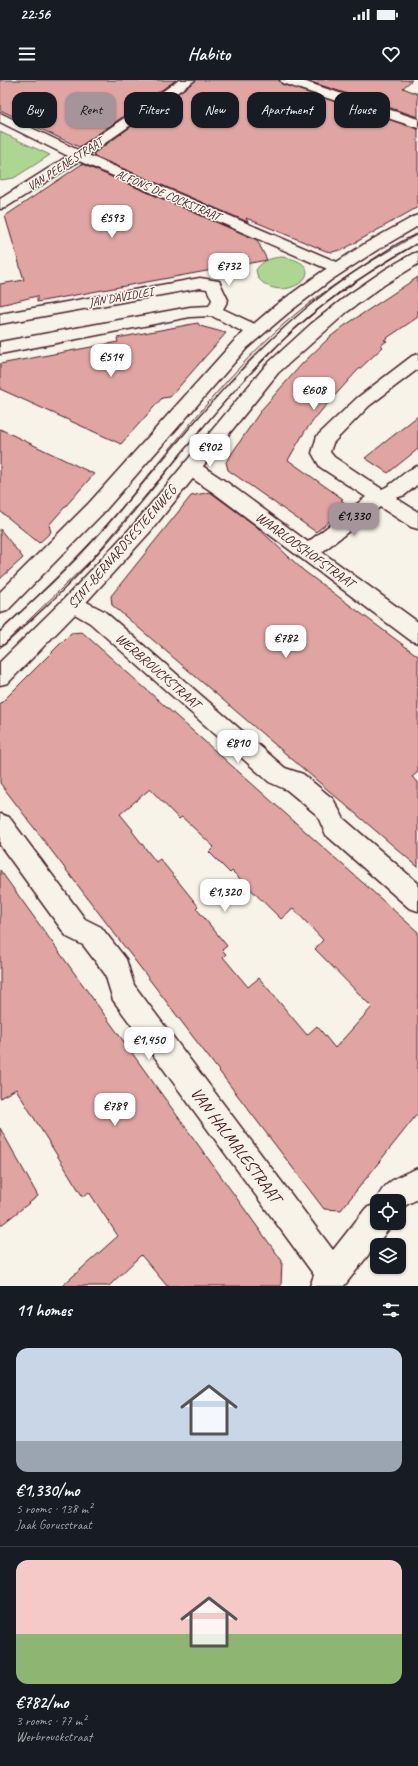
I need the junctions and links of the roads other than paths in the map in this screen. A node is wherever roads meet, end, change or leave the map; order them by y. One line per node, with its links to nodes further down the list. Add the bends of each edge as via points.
1 (188, 80): 5 (street, VAN PEENESTRAAT)
2 (287, 80): 4 (street)
3 (0, 117): 5 (street, ALFONS DE COCKSTRAAT)
4 (418, 124)
5 (79, 155): 6 (street, VAN PEENESTRAAT); 10 (street, ALFONS DE COCKSTRAAT)
6 (0, 205)
7 (418, 220): 10 (street)
8 (418, 238): 24 (lane, via 339,287 274,341 220,398 81,563)
9 (418, 257): 16 (street, SINT-BERNARDSESTEENWEG, via 357,296 294,348 267,375)
10 (338, 268): 13 (street)
11 (214, 311): 12 (street, JAN DAVIDLEI, via 220,300 213,285 200,283); 13 (street, JAN DAVIDLEI); 14 (street, JAN DAVIDLEI, via 190,312)
12 (0, 320)
13 (255, 331): 22 (street, via 208,379 96,508)
14 (0, 348)
15 (418, 360): 18 (street, via 363,402 324,441 321,453 327,462)
16 (191, 468): 20 (street, WAARLOOSHOFSTRAAT); 21 (street, SINT-BERNARDSESTEENWEG, via 143,527)
17 (418, 473): 18 (street, via 398,490)
18 (379, 497): 19 (street); 20 (street)
19 (418, 522)
20 (309, 552): 23 (street, WAARLOOSHOFSTRAAT)
21 (73, 603): 25 (street, SINT-BERNARDSESTEENWEG); 27 (street, WERBROUCKSTRAAT, via 97,617 277,775 295,782 325,806 335,827)
22 (0, 605)
23 (418, 634)
24 (0, 640)
25 (0, 676)
26 (0, 825): 31 (street, VAN HALMALESTRAAT, via 76,928 92,936 117,968 122,991)
27 (418, 899)
28 (418, 1184): 29 (street)
29 (398, 1194)
30 (370, 1228): 31 (street)
31 (329, 1280)

